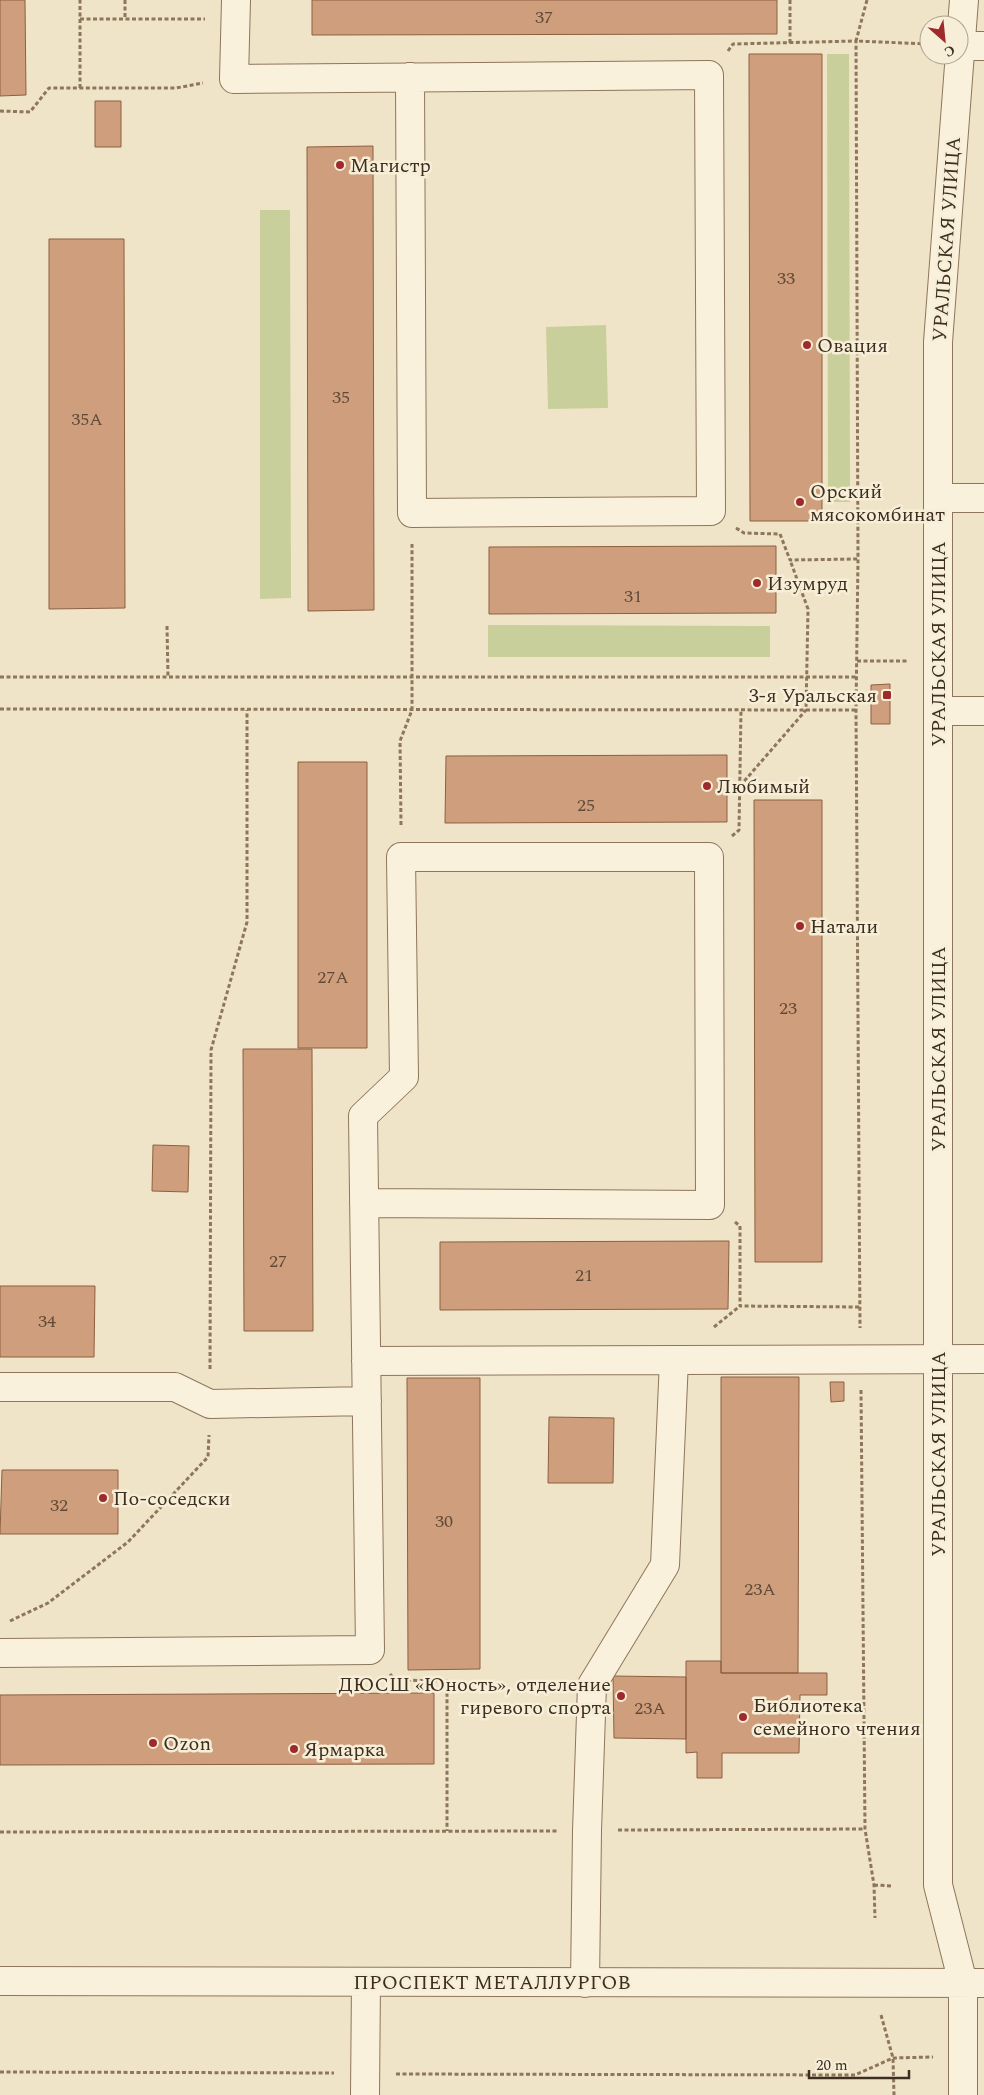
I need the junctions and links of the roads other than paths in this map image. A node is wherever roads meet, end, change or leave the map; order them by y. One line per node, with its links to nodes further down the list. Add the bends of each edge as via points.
1 (964, 0): 3 (street, УРАЛЬСКАЯ УЛИЦА)
2 (236, 9): 4 (street, via 234,79)
3 (972, 46): 5 (street, УРАЛЬСКАЯ УЛИЦА, via 938,342)
4 (410, 77): 4 (street, via 412,513 711,511 709,75)
5 (938, 498): 6 (street); 7 (street, УРАЛЬСКАЯ УЛИЦА)
6 (984, 498)
7 (938, 711): 8 (street); 12 (street, УРАЛЬСКАЯ УЛИЦА)
8 (984, 711)
9 (364, 1203): 9 (street, via 363,1116 404,1077 401,857 709,857 710,1205); 13 (street)
10 (984, 1359): 12 (street)
11 (674, 1360): 12 (street); 13 (street); 19 (street, via 665,1566 592,1685)
12 (938, 1360): 20 (street, УРАЛЬСКАЯ УЛИЦА, via 938,1885)
13 (366, 1361): 15 (street)
14 (0, 1388): 15 (street, via 175,1387 210,1404)
15 (367, 1400): 16 (street, via 370,1650)
16 (0, 1653)
17 (0, 1981): 18 (street, ПРОСПЕКТ МЕТАЛЛУРГОВ)
18 (366, 1982): 19 (street, ПРОСПЕКТ МЕТАЛЛУРГОВ); 21 (street)
19 (585, 1983): 20 (street, ПРОСПЕКТ МЕТАЛЛУРГОВ)
20 (973, 1983): 22 (street, УРАЛЬСКАЯ УЛИЦА)
21 (365, 2084)
22 (963, 2095)

